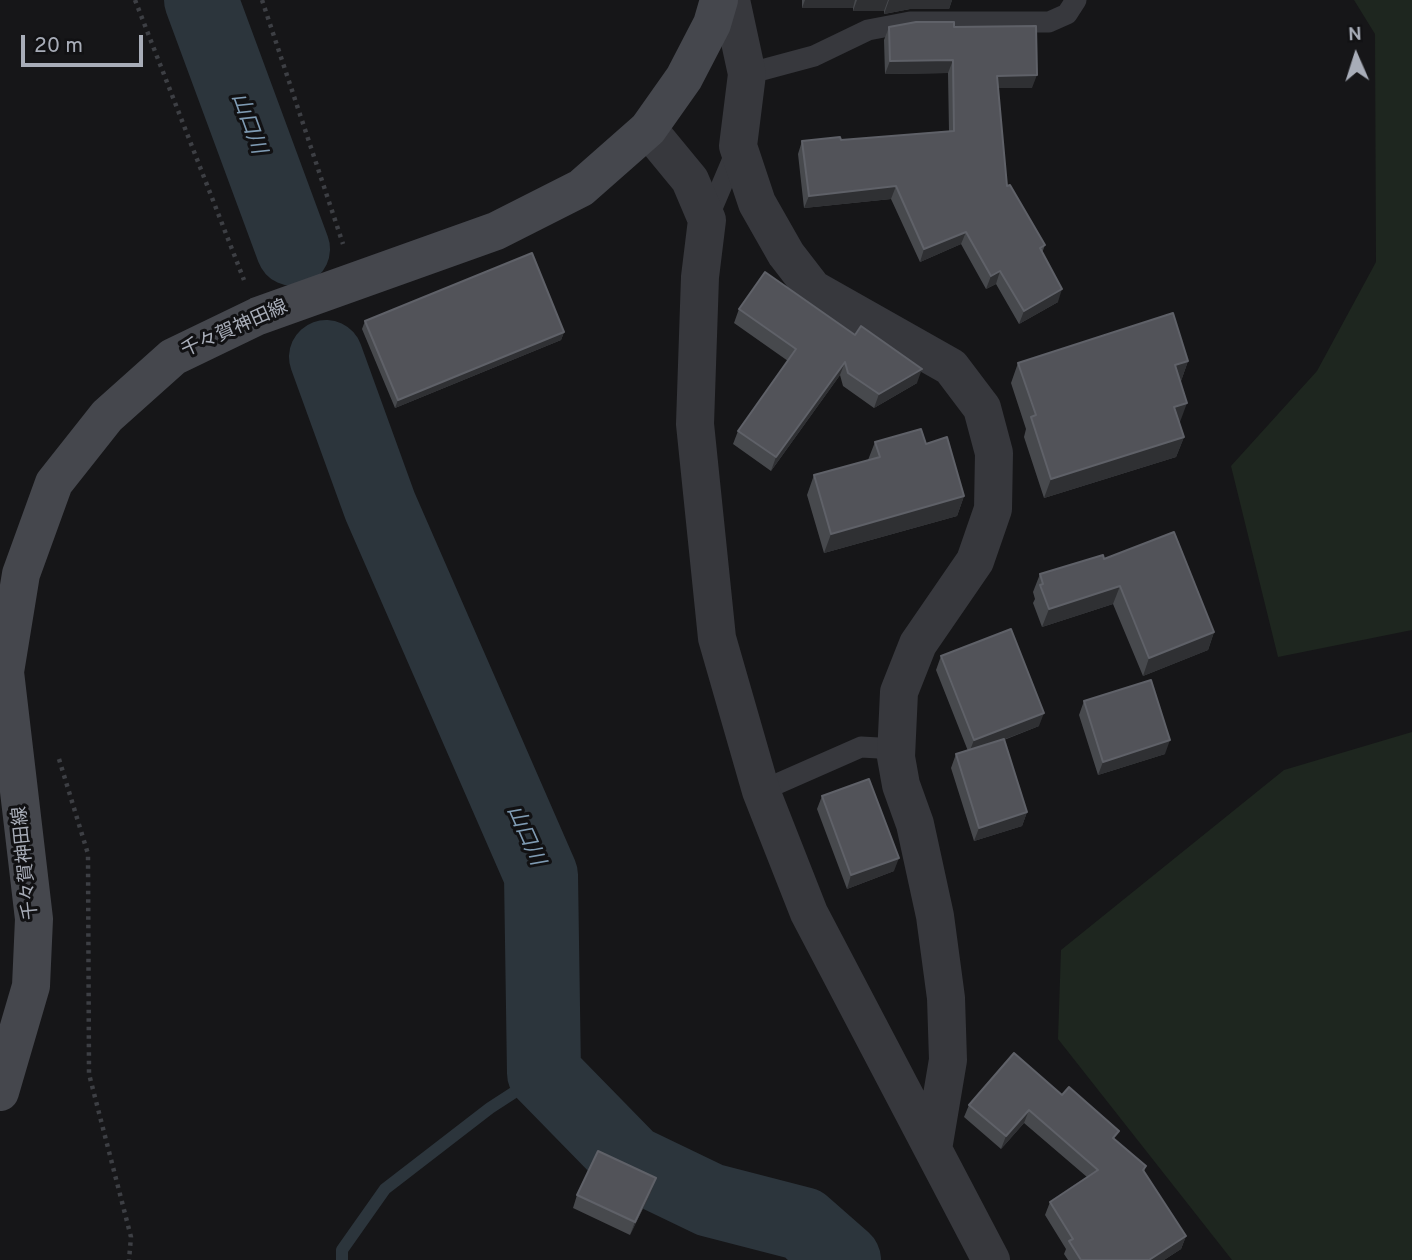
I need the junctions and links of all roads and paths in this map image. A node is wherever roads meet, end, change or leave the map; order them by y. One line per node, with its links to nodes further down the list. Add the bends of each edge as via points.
1 (135, 0): 11 (path)
2 (262, 0): 10 (path)
3 (719, 0): 7 (main road, 千々賀神田線, via 684,78)
4 (732, 0): 6 (street)
5 (1076, 0): 6 (lane, via 1067,15 1049,22 910,22 869,30 814,56)
6 (747, 74): 8 (street)
7 (648, 129): 9 (street, via 690,180); 10 (main road, 千々賀神田線, via 582,188 496,231)
8 (738, 146): 9 (lane); 14 (street, via 757,203 786,254 813,289 951,367 982,408 994,453 993,509 975,561 918,644 899,692)
9 (707, 220): 15 (street, via 700,277 695,424 717,638)
10 (355, 282): 11 (main road, 千々賀神田線)
11 (258, 316): 12 (main road, 千々賀神田線, via 173,357 107,416 54,483 21,574)
12 (2, 669): 16 (main road, 千々賀神田線, via 34,919 31,986)
13 (57, 753): 18 (path, via 88,854 89,1074 131,1237)
14 (896, 757): 15 (lane, via 879,748 861,747); 17 (street, via 935,916 946,998 948,1060)
15 (761, 791): 17 (street, via 809,913)
16 (0, 1092)
17 (933, 1149): 19 (street)
18 (129, 1260)
19 (991, 1260)

